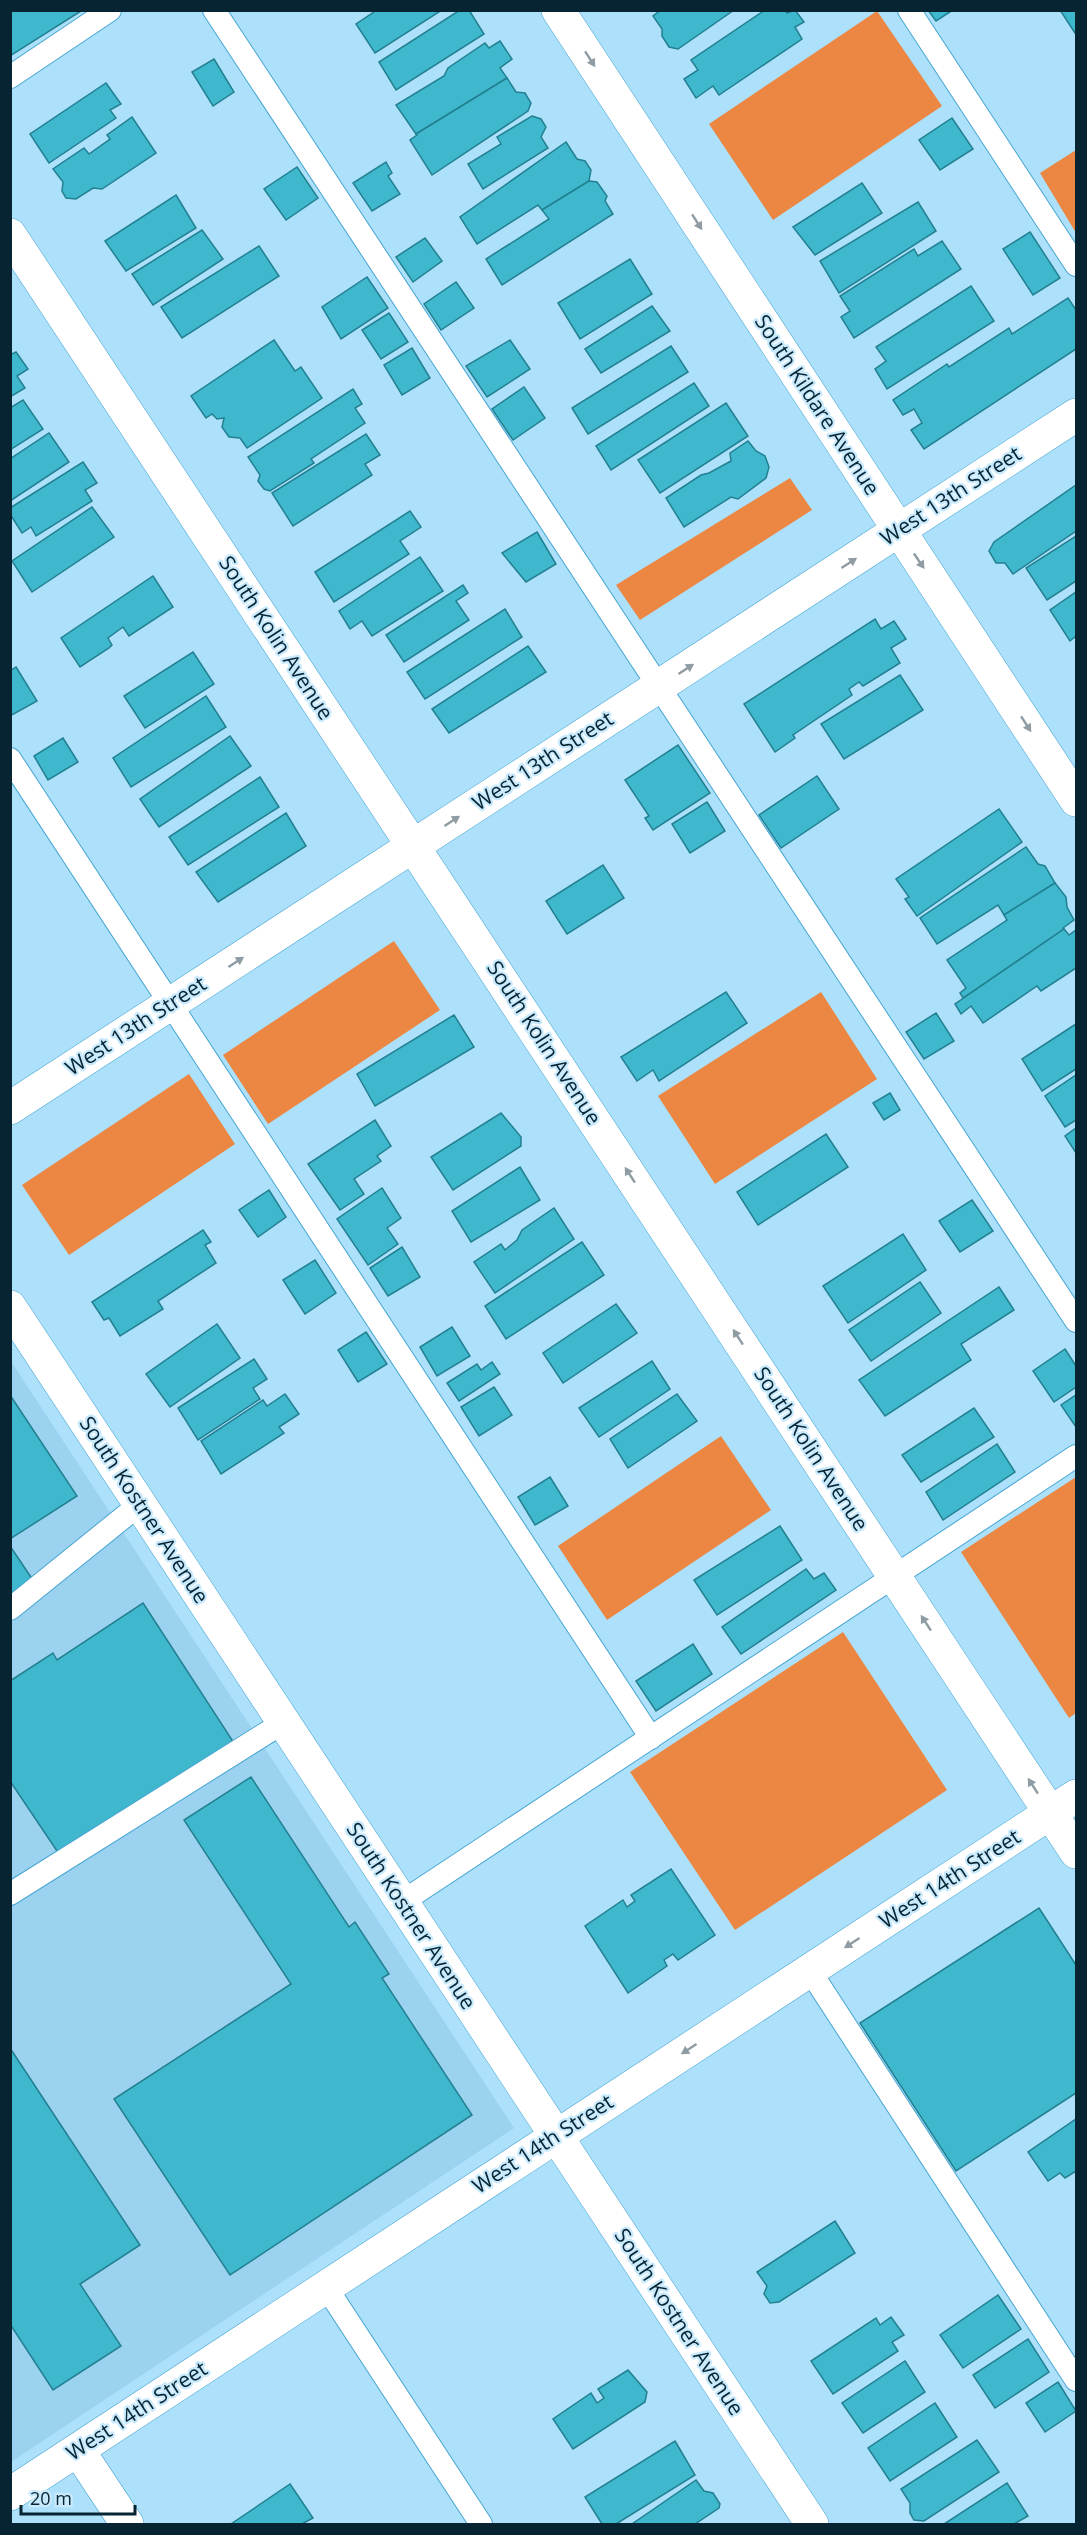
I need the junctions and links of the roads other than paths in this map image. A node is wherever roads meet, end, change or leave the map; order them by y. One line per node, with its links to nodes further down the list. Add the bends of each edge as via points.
1 (110, 10): 5 (lane)
2 (214, 10): 10 (lane)
3 (558, 10): 9 (street, South Kildare Avenue, one-way to 9)
4 (909, 10): 7 (lane)
5 (10, 77)
6 (10, 235): 13 (street, South Kolin Avenue)
7 (1077, 265)
8 (1077, 415): 9 (street, West 13th Street)
9 (899, 530): 10 (street, West 13th Street, one-way to 9); 12 (street, South Kildare Avenue, one-way to 12)
10 (659, 687): 13 (street, West 13th Street, one-way to 10); 17 (lane)
11 (10, 759): 14 (lane)
12 (1077, 800)
13 (413, 846): 14 (street, West 13th Street, one-way to 13); 20 (street, South Kolin Avenue, one-way to 13)
14 (170, 1004): 15 (street, West 13th Street); 23 (lane)
15 (10, 1108)
16 (10, 1307): 19 (street, South Kostner Avenue)
17 (1077, 1321)
18 (1077, 1456): 20 (lane)
19 (140, 1504): 21 (lane); 22 (street, South Kostner Avenue)
20 (895, 1576): 23 (lane); 24 (street, South Kolin Avenue, one-way to 20)
21 (10, 1609)
22 (284, 1722): 26 (lane); 27 (street, South Kostner Avenue)
23 (651, 1738): 27 (lane)
24 (1064, 1804): 25 (street, South Kolin Avenue); 28 (street, West 14th Street, one-way to 28)
25 (1077, 1852)
26 (10, 1894)
27 (402, 1902): 29 (street, South Kostner Avenue)
28 (810, 1971): 29 (street, West 14th Street, one-way to 29); 31 (lane)
29 (556, 2136): 30 (street, West 14th Street); 36 (street, South Kostner Avenue)
30 (326, 2287): 32 (street, West 14th Street); 35 (lane)
31 (1077, 2380)
32 (78, 2450): 33 (street, West 14th Street); 34 (street)
33 (10, 2494)
34 (127, 2524)
35 (481, 2524)
36 (812, 2524)

